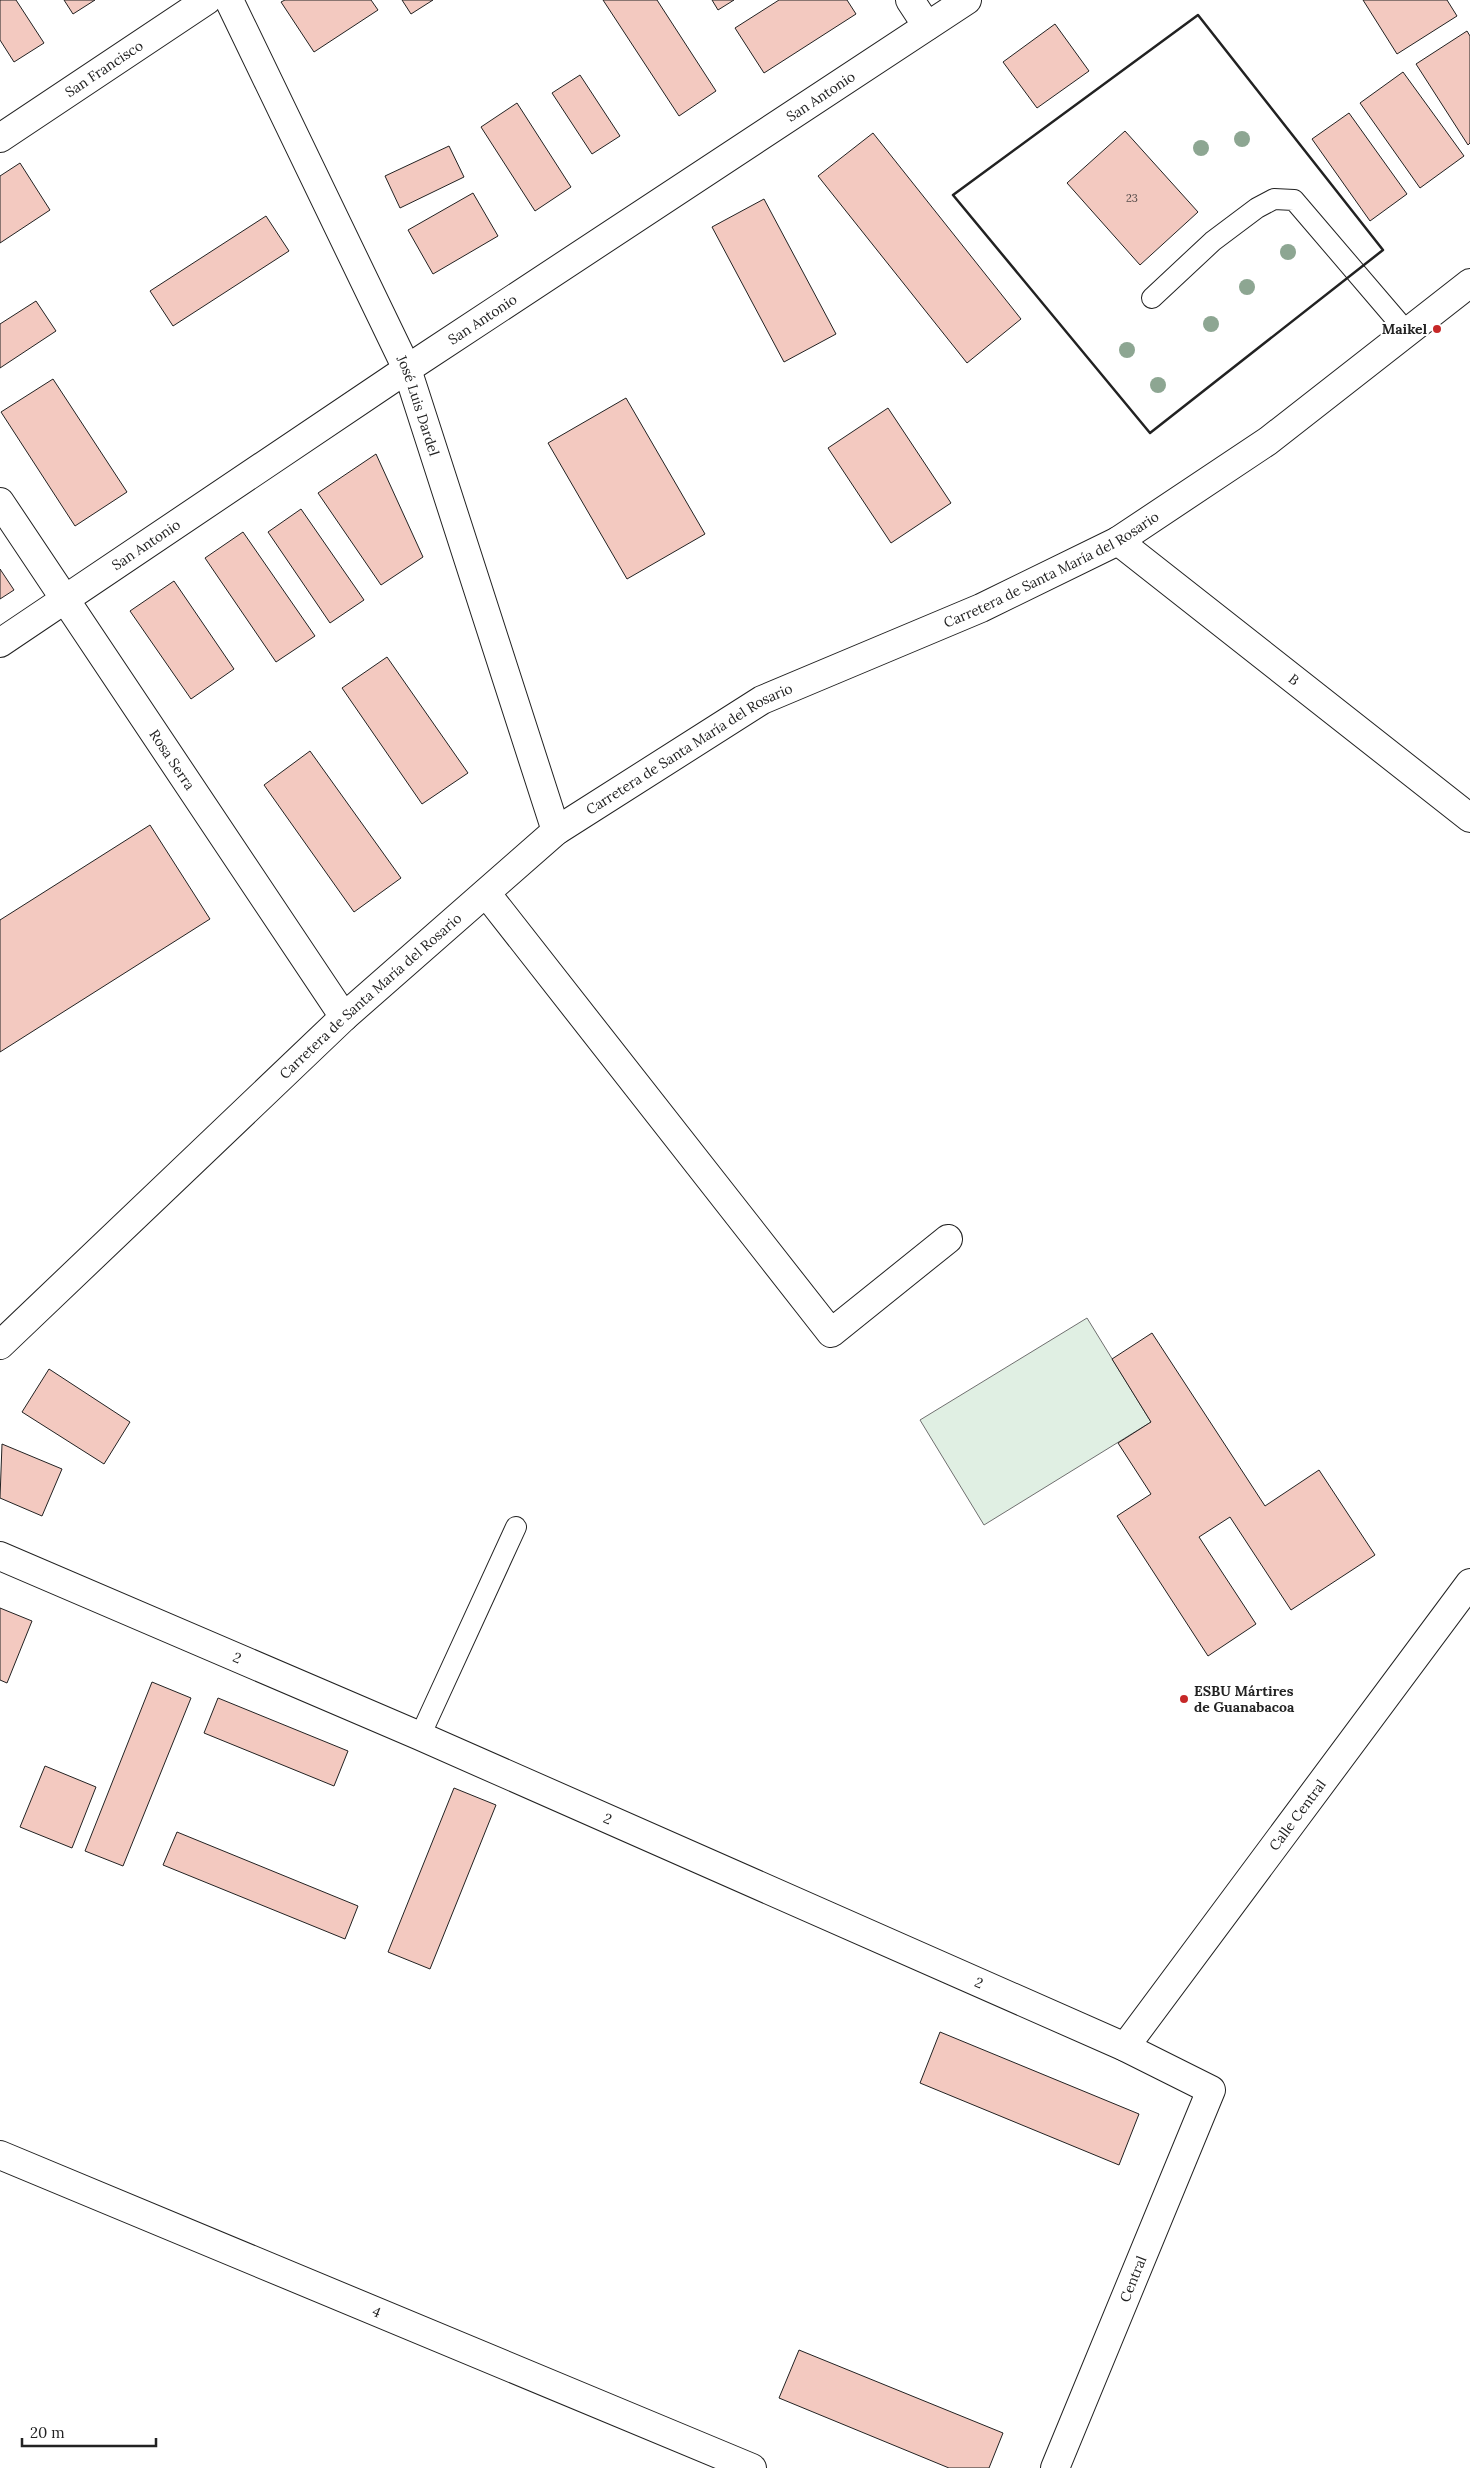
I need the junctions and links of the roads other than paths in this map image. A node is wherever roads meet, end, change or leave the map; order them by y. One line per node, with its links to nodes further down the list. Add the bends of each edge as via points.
1 (207, 0): 6 (street, San Francisco)
2 (230, 0): 10 (street, José Luis Dardel)
3 (910, 0): 5 (street)
4 (967, 0): 5 (street, San Antonio)
5 (927, 26): 10 (street, San Antonio)
6 (0, 138)
7 (1470, 283): 9 (street, Carretera de Santa María del Rosario)
8 (1152, 298): 9 (lane, via 1213,241 1257,208 1274,199 1294,200)
9 (1406, 331): 12 (street, Carretera de Santa María del Rosario, via 1268,441)
10 (407, 369): 13 (street, San Antonio); 16 (street, José Luis Dardel)
11 (0, 502): 13 (street, Rosa Serra)
12 (1118, 541): 15 (street, B); 16 (street, Carretera de Santa María del Rosario, via 981,608 762,700)
13 (65, 599): 14 (street, San Antonio); 18 (street, Rosa Serra)
14 (0, 643)
15 (1470, 818)
16 (556, 831): 17 (street, Carretera de Santa María del Rosario)
17 (486, 893): 18 (street, Carretera de Santa María del Rosario); 19 (street, via 831,1333)
18 (344, 1017): 20 (street, Carretera de Santa María del Rosario)
19 (948, 1239)
20 (0, 1345)
21 (516, 1527): 24 (lane)
22 (0, 1556): 24 (street, 2)
23 (1470, 1583): 25 (street, Calle Central)
24 (420, 1736): 25 (street, 2)
25 (1125, 2047): 26 (street, 2)
26 (1211, 2090): 29 (street, Central)
27 (0, 2155): 28 (street, 4)
28 (752, 2468)
29 (1055, 2468)

